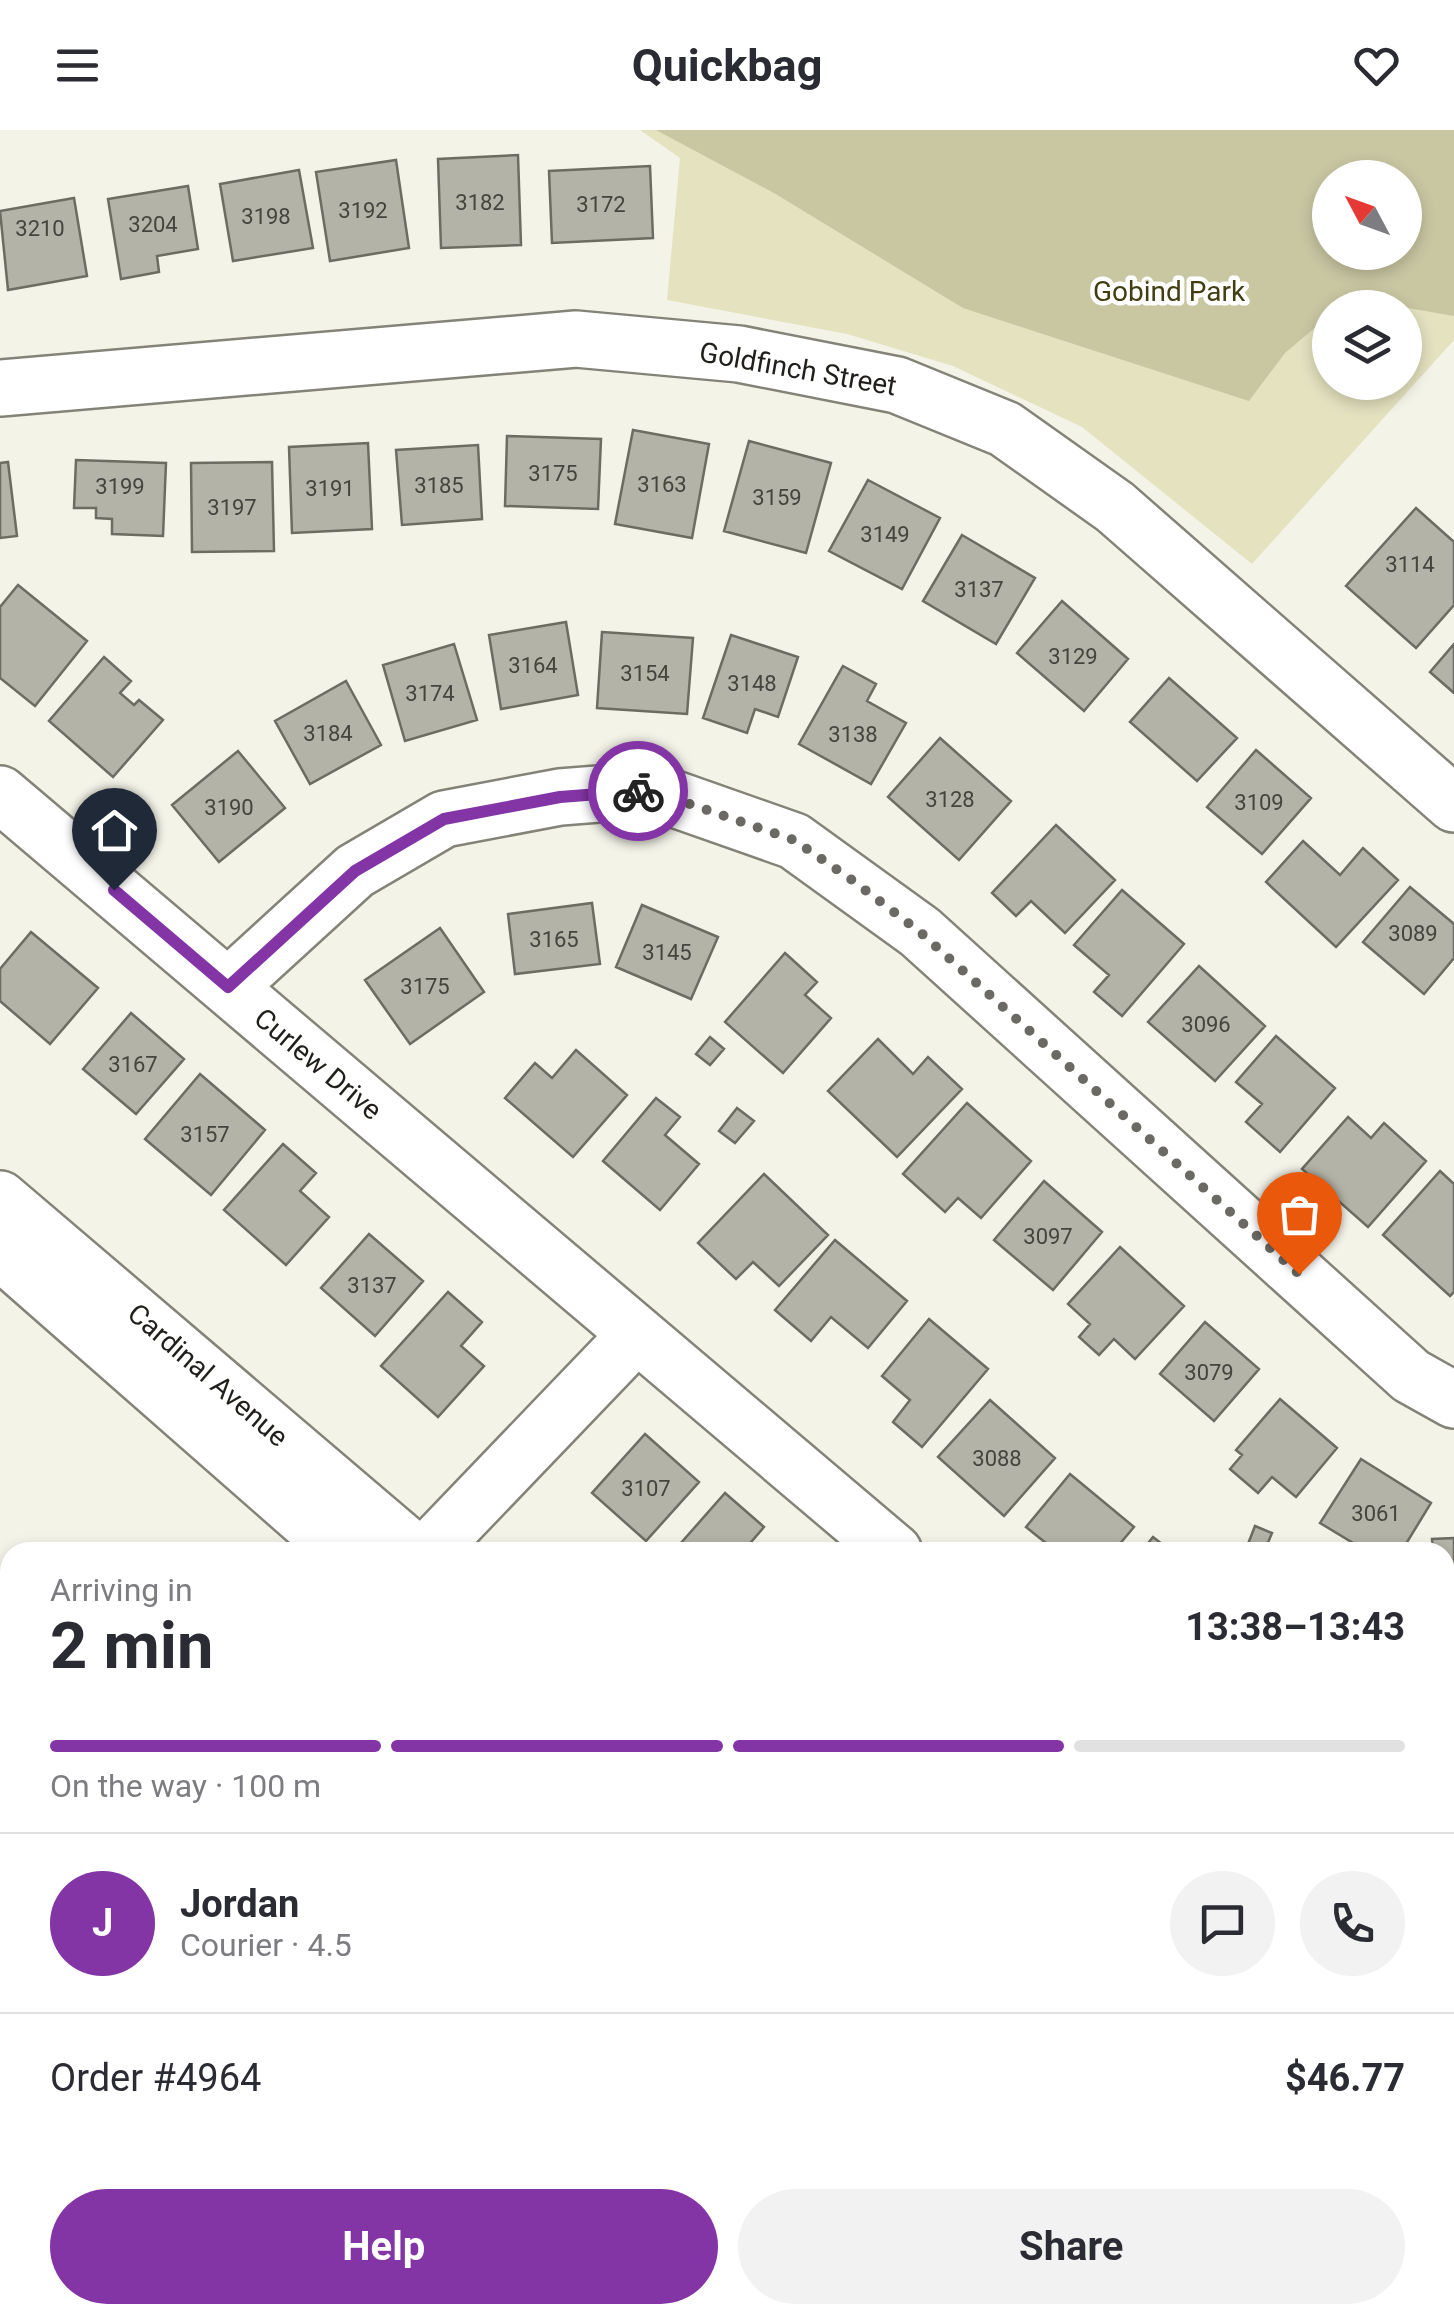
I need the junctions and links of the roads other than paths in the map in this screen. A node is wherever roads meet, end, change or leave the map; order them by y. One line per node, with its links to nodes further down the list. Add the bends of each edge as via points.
1 (0, 388): 3 (street, Goldfinch Street, via 576,339 740,354 897,385 1005,429 1116,508)
2 (0, 794): 4 (street, Curlew Drive)
3 (1454, 804)
4 (228, 987): 7 (street, Curlew Drive); 8 (street, via 355,871 444,819 560,797 649,790 794,840 852,880 920,932 1411,1376)
5 (0, 1199): 10 (street, Cardinal Avenue)
6 (0, 1251): 9 (street, Cardinal Avenue)
7 (636, 1334): 11 (street); 12 (street, Curlew Drive)
8 (1454, 1400)
9 (332, 1542)
10 (402, 1542)
11 (438, 1542)
12 (882, 1542)

